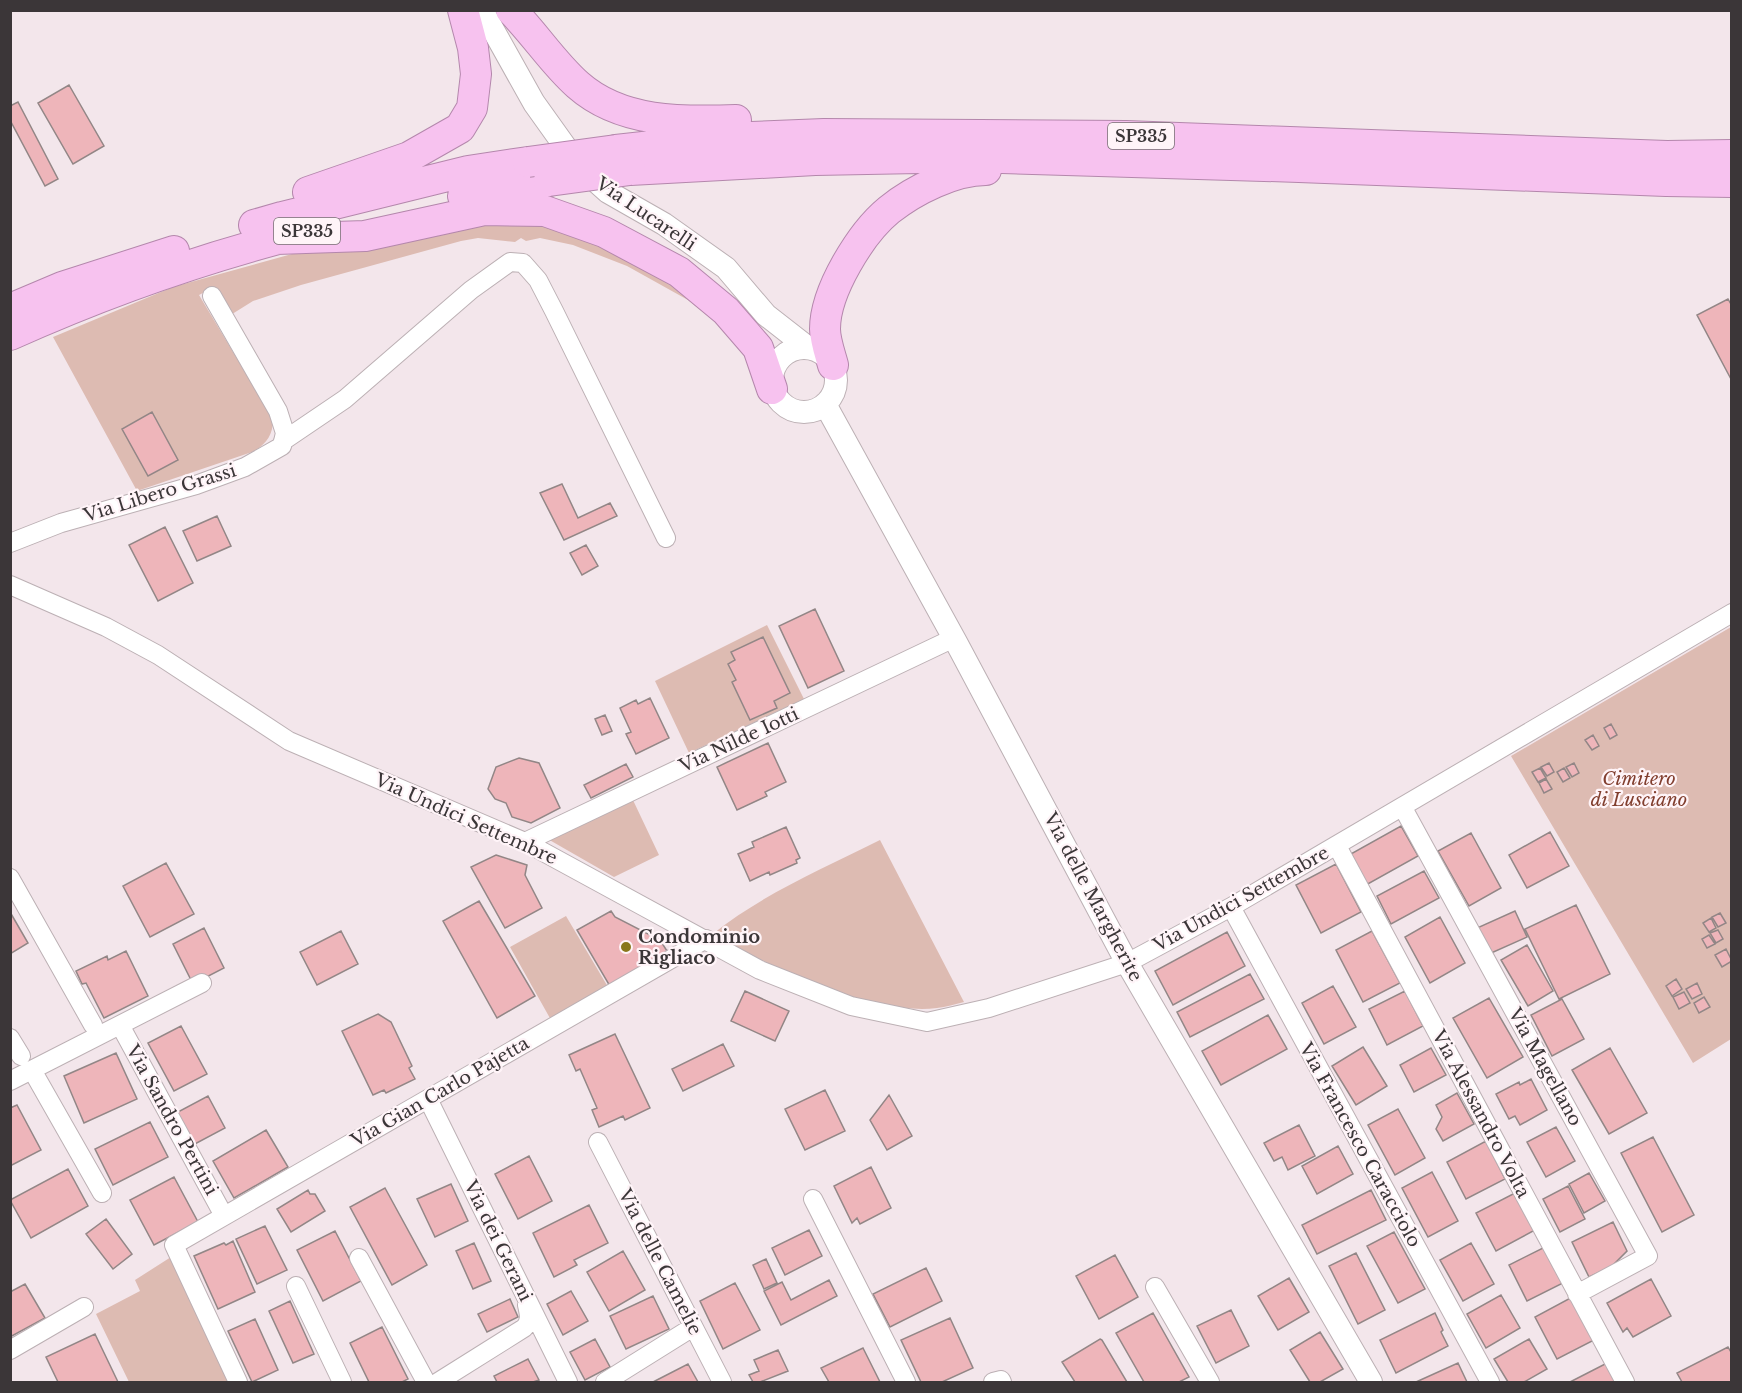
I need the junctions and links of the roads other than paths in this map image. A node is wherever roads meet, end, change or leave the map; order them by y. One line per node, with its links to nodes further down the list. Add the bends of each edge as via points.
1 (463, 10): 11 (highway, via 476,74 472,108 460,128 409,157 261,208)
2 (482, 10): 18 (street, Via Lucarelli, via 534,103 579,166 608,192 664,224 726,268)
3 (511, 10): 4 (highway, via 578,86 626,112 705,121 837,118)
4 (876, 134): 6 (highway, SP335, via 725,138); 8 (highway, SP335, via 1126,136)
5 (1731, 155): 8 (highway, SP335)
6 (623, 160): 7 (highway, SP335, via 971,158); 9 (highway, SP335, bridge)
7 (1201, 165): 8 (highway, SP335); 22 (highway, via 1151,172 973,170 923,187 888,210 852,252 832,293 825,329)
8 (1667, 169): 10 (highway, SP335)
9 (538, 172): 11 (highway, SP335, via 468,171); 12 (highway, SP335)
10 (1731, 182)
11 (238, 230): 13 (highway, SP335)
12 (276, 239): 15 (highway, SP335); 23 (highway, via 364,236 484,210 545,211 604,232 679,272 726,311 758,348)
13 (141, 262): 15 (highway, SP335); 16 (highway, SP335, via 108,264)
14 (212, 296): 25 (street, via 278,411 285,433)
15 (67, 297): 17 (highway, SP335); 19 (highway, SP335)
16 (10, 301)
17 (10, 309)
18 (766, 315): 20 (street, Via Lucarelli); 21 (street, Via Lucarelli)
19 (10, 335)
20 (807, 347): 21 (street, via 787,352); 22 (street, Via Lucarelli, via 818,350)
21 (779, 359): 23 (street, via 773,368)
22 (833, 365): 24 (street, via 836,386)
23 (772, 389): 24 (street, via 777,399 795,411 816,410)
24 (825, 404): 30 (street, Via delle Margherite)
25 (283, 441): 26 (street, via 345,399 471,290 510,262 523,263 538,280); 27 (street, Via Libero Grassi, via 282,447 196,485 61,523)
26 (666, 538)
27 (10, 543)
28 (10, 585): 32 (street, Via Undici Settembre, via 106,627 158,655 289,741)
29 (1731, 613): 31 (street, Via Undici Settembre)
30 (954, 638): 32 (street, Via Nilde Iotti); 37 (street, Via delle Margherite)
31 (1403, 808): 33 (street, Via Undici Settembre); 52 (street, Via Magellano, via 1648,1256)
32 (525, 842): 36 (street, Via Undici Settembre)
33 (1337, 846): 35 (street, Via Undici Settembre); 52 (street, Via Alessandro Volta)
34 (10, 878): 39 (street)
35 (1231, 908): 37 (street, Via Undici Settembre); 69 (street, Via Francesco Caracciolo)
36 (706, 939): 37 (street, Via Undici Settembre, via 760,970 851,1006 927,1022 989,1008); 44 (street, Via Gian Carlo Pajetta)
37 (1127, 963): 68 (street, Via delle Margherite)
38 (202, 983): 40 (street, Via Sandro Pertini)
39 (93, 1024)
40 (120, 1025): 42 (street, Via Sandro Pertini); 48 (street, Via Sandro Pertini)
41 (10, 1038): 42 (street)
42 (26, 1063): 43 (street, Via Sandro Pertini); 46 (street)
43 (10, 1081)
44 (428, 1099): 48 (street, Via Gian Carlo Pajetta); 53 (street, Via dei Gerani)
45 (598, 1142): 55 (street, Via delle Camelie)
46 (102, 1193)
47 (813, 1199): 65 (street)
48 (224, 1216): 58 (street, Via Gian Carlo Pajetta, via 174,1245)
49 (359, 1258): 60 (street)
50 (296, 1286): 59 (street)
51 (1155, 1287): 57 (street)
52 (1577, 1294): 70 (street, Via Alessandro Volta)
53 (526, 1296): 61 (street, via 528,1324); 62 (street, Via dei Gerani)
54 (84, 1307): 56 (street)
55 (693, 1327): 63 (street); 64 (street, Via delle Camelie)
56 (10, 1350)
57 (1203, 1380)
58 (238, 1383)
59 (342, 1383)
60 (426, 1383)
61 (438, 1383)
62 (568, 1383)
63 (605, 1383)
64 (722, 1383)
65 (906, 1383)
66 (993, 1383): 67 (street)
67 (1002, 1383)
68 (1371, 1383)
69 (1490, 1383)
70 (1625, 1383)

